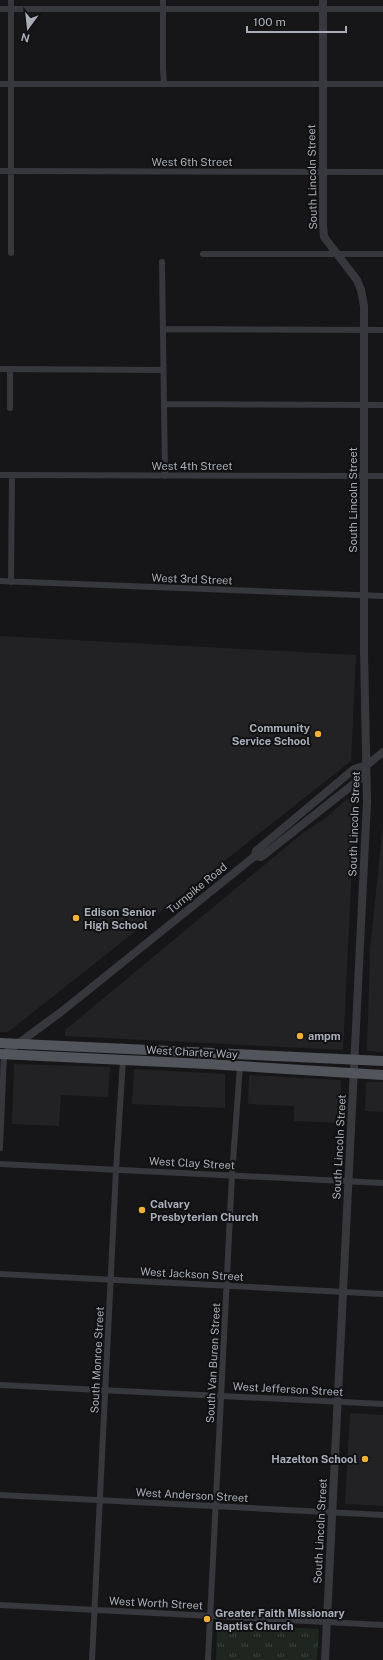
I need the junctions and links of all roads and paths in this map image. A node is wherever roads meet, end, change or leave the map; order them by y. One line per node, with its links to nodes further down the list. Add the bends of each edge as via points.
1 (11, 0): 5 (street)
2 (163, 0): 6 (street)
3 (323, 0): 7 (street, South Lincoln Street)
4 (0, 9): 5 (street)
5 (11, 9): 6 (street); 10 (street)
6 (163, 9): 7 (street); 11 (street)
7 (323, 9): 8 (street); 12 (street, South Lincoln Street)
8 (383, 9)
9 (0, 84): 10 (street)
10 (11, 84): 11 (street); 15 (street)
11 (164, 84): 12 (street)
12 (323, 84): 13 (street); 16 (street, South Lincoln Street)
13 (383, 84)
14 (0, 171): 15 (street, West 6th Street)
15 (11, 171): 16 (street, West 6th Street); 18 (street)
16 (323, 172): 17 (street, West 6th Street); 20 (street, South Lincoln Street, via 324,237)
17 (383, 172)
18 (11, 253)
19 (203, 254): 20 (street)
20 (338, 254): 21 (street); 24 (street, South Lincoln Street, via 361,290)
21 (383, 254)
22 (162, 262): 23 (street)
23 (164, 329): 24 (street); 28 (street)
24 (364, 330): 25 (street); 30 (street, South Lincoln Street)
25 (383, 330)
26 (0, 369): 27 (street)
27 (10, 370): 28 (street); 32 (street)
28 (163, 370): 29 (street)
29 (164, 404): 30 (street); 35 (street)
30 (364, 405): 31 (street); 36 (street, South Lincoln Street)
31 (383, 405)
32 (10, 408)
33 (0, 475): 34 (street, West 4th Street)
34 (12, 475): 35 (street, West 4th Street); 39 (street)
35 (165, 476): 36 (street, West 4th Street)
36 (364, 476): 37 (street, West 4th Street); 40 (street, South Lincoln Street)
37 (383, 476)
38 (0, 581): 39 (street, West 3rd Street)
39 (11, 582): 40 (street, West 3rd Street)
40 (365, 595): 41 (street, West 3rd Street); 43 (street, South Lincoln Street)
41 (383, 596)
42 (383, 752): 43 (street, Turnpike Road)
43 (367, 765): 44 (street, Turnpike Road, via 354,769 256,851); 44 (street, Turnpike Road, via 360,779 265,854); 51 (street, South Lincoln Street)
44 (255, 856): 46 (street, Turnpike Road, via 61,1012)
45 (0, 1043): 46 (main road, West Charter Way)
46 (17, 1044): 47 (main road, West Charter Way); 48 (street, Turnpike Road)
47 (158, 1051): 49 (main road, West Charter Way); 50 (main road, via 155,1056 125,1055)
48 (1, 1056): 50 (main road, West Charter Way); 56 (street)
49 (278, 1057): 51 (main road, West Charter Way); 53 (main road, via 270,1062 245,1062)
50 (123, 1060): 53 (main road, West Charter Way); 58 (street, South Monroe Street)
51 (355, 1060): 52 (main road, West Charter Way); 54 (street, South Lincoln Street)
52 (383, 1061)
53 (240, 1066): 54 (main road, West Charter Way); 59 (street, South Van Buren Street)
54 (354, 1072): 55 (main road, West Charter Way); 60 (street, South Lincoln Street)
55 (383, 1075)
56 (0, 1148)
57 (0, 1164): 58 (street, West Clay Street)
58 (116, 1170): 59 (street, West Clay Street); 63 (street, South Monroe Street)
59 (232, 1175): 60 (street, West Clay Street); 64 (street, South Van Buren Street)
60 (348, 1182): 61 (street, West Clay Street); 65 (street, South Lincoln Street)
61 (383, 1183)
62 (0, 1274): 63 (street, West Jackson Street)
63 (111, 1280): 64 (street, West Jackson Street); 68 (street, South Monroe Street)
64 (226, 1286): 65 (street, West Jackson Street); 69 (street, South Van Buren Street)
65 (343, 1292): 66 (street, West Jackson Street); 70 (street, South Lincoln Street)
66 (383, 1294)
67 (0, 1385): 68 (street, West Jefferson Street)
68 (105, 1390): 69 (street, West Jefferson Street); 73 (street, South Monroe Street)
69 (221, 1396): 70 (street, West Jefferson Street); 74 (street, South Van Buren Street)
70 (337, 1402): 71 (street, West Jefferson Street); 75 (street, South Lincoln Street)
71 (383, 1404)
72 (0, 1495): 73 (street, West Anderson Street)
73 (100, 1500): 74 (street, West Anderson Street); 78 (street, South Monroe Street)
74 (216, 1506): 75 (street, West Anderson Street); 79 (street, South Van Buren Street)
75 (332, 1512): 76 (street, West Anderson Street); 80 (street, South Lincoln Street)
76 (383, 1515)
77 (0, 1605): 78 (street, West Worth Street)
78 (94, 1610): 79 (street, West Worth Street); 82 (street, South Monroe Street)
79 (210, 1616): 80 (street, West Worth Street); 83 (street, South Van Buren Street)
80 (327, 1622): 81 (street, West Worth Street); 84 (street, South Lincoln Street)
81 (383, 1625)
82 (92, 1660)
83 (208, 1660)
84 (325, 1660)

